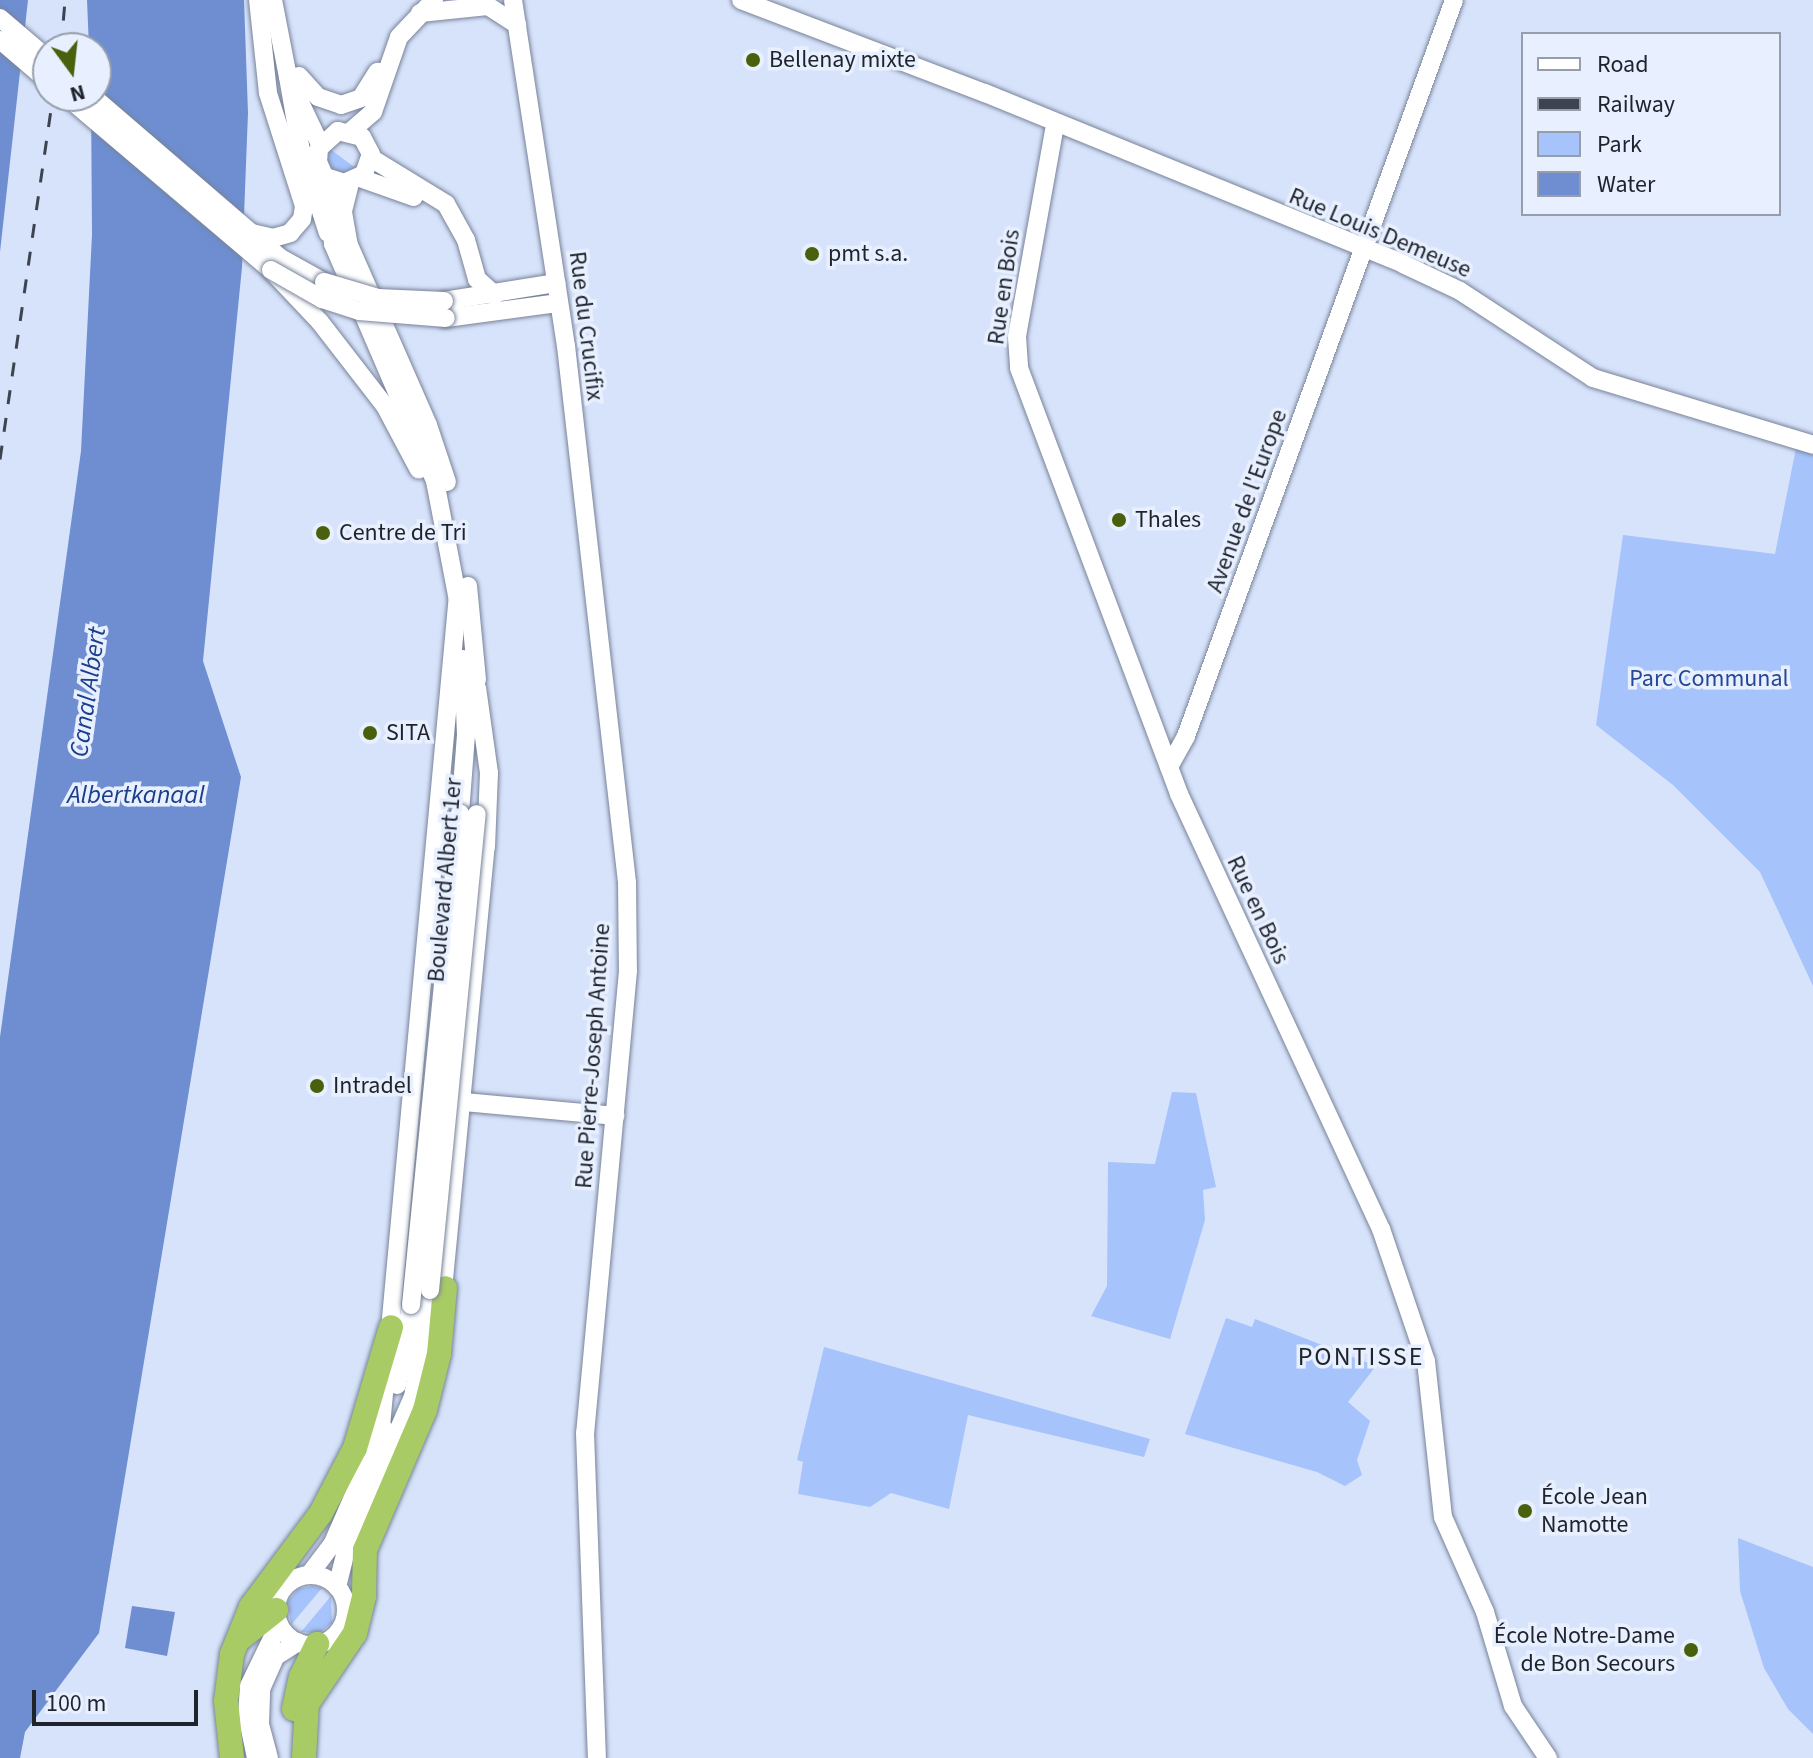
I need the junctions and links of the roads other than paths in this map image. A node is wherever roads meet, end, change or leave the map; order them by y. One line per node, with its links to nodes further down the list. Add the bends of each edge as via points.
1 (258, 0): 27 (main road, via 263,68 304,206 302,219 290,233 273,238)
2 (273, 0): 17 (main road, Boulevard Albert 1er)
3 (283, 0): 17 (main road, Boulevard Albert 1er)
4 (434, 0): 10 (main road)
5 (448, 0): 10 (main road)
6 (500, 0): 12 (main road, Rue du Crucifix)
7 (513, 0): 12 (main road, Rue du Crucifix)
8 (741, 0): 21 (main road, Rue Louis Demeuse)
9 (1454, 0): 29 (main road, Avenue de l'Europe)
10 (420, 13): 12 (main road, via 488,6); 15 (main road)
11 (0, 18): 14 (main road)
12 (517, 25): 32 (main road, Rue du Crucifix)
13 (0, 40): 16 (main road)
14 (32, 45)
15 (394, 46): 17 (main road, via 366,93 352,103 318,97); 18 (main road)
16 (32, 67)
17 (294, 76): 22 (main road, Boulevard Albert 1er); 28 (main road, via 307,173)
18 (384, 80): 22 (main road, via 369,119); 23 (main road, via 385,108)
19 (85, 112): 30 (main road)
20 (111, 112): 27 (main road)
21 (1055, 125): 29 (main road, Rue Louis Demeuse); 41 (main road, Rue en Bois, via 1017,337 1019,368)
22 (335, 136): 23 (main road, Boulevard Albert 1er); 24 (main road, Boulevard Albert 1er, via 318,162)
23 (370, 154): 25 (main road, Boulevard Albert 1er); 26 (main road, via 446,204)
24 (326, 177): 25 (main road); 28 (main road, Boulevard Albert 1er)
25 (355, 180): 26 (main road, via 420,199); 40 (main road, Boulevard Albert 1er, via 343,212 349,245 428,425 454,506 471,604)
26 (460, 228): 31 (main road)
27 (252, 233): 35 (main road, bridge, via 296,269 347,291)
28 (333, 244): 37 (main road, Boulevard Albert 1er, via 422,449)
29 (1363, 249): 36 (main road, Rue Louis Demeuse, via 1460,291 1593,378); 41 (main road, Avenue de l'Europe, via 1186,736)
30 (271, 270): 35 (main road, bridge, via 322,299 359,311); 37 (main road, via 359,368 409,450)
31 (474, 273): 33 (main road); 35 (main road)
32 (557, 283): 33 (main road); 34 (main road, Rue du Crucifix)
33 (495, 295): 35 (main road)
34 (559, 303): 35 (main road); 39 (main road, Rue du Crucifix)
35 (447, 307)
36 (1813, 445)
37 (450, 543): 38 (main road, Boulevard Albert 1er)
38 (458, 595): 42 (main road, Boulevard Albert 1er); 43 (main road)
39 (598, 636): 45 (main road, Rue Pierre-Joseph Antoine, via 627,895 628,971)
40 (477, 688): 42 (main road, Boulevard Albert 1er); 44 (main road, via 486,728 488,808)
41 (1169, 767): 61 (main road, Rue en Bois, via 1366,1194 1418,1329 1429,1377 1440,1508 1485,1612 1513,1706)
42 (468, 813): 46 (main road, Boulevard Albert 1er, bridge); 48 (main road, Boulevard Albert 1er, bridge, via 411,1305 400,1372)
43 (412, 1097): 44 (main road); 47 (main road)
44 (463, 1102): 45 (main road); 46 (main road)
45 (615, 1116): 49 (main road, Rue Pierre-Joseph Antoine, via 585,1433)
46 (437, 1289): 51 (main road, Boulevard Albert 1er, via 413,1397 346,1550); 58 (highway, via 443,1330 425,1410 365,1550 364,1596 355,1633 307,1704)
47 (391, 1327): 48 (main road); 53 (highway, via 372,1402 349,1461 321,1513 251,1607)
48 (380, 1437): 50 (main road, Boulevard Albert 1er, via 332,1545)
49 (588, 1569): 59 (main road, via 583,1575); 60 (main road, via 593,1574)
50 (309, 1575): 51 (main road); 52 (main road, Boulevard Albert 1er, via 288,1583)
51 (337, 1587): 54 (main road, Boulevard Albert 1er, via 345,1602 344,1620 333,1636)
52 (277, 1617): 53 (highway); 54 (main road); 56 (main road, Boulevard Albert 1er, via 247,1695)
53 (236, 1642): 55 (highway, via 226,1692)
54 (308, 1643): 57 (main road, Boulevard Albert 1er, via 276,1656 261,1689 260,1724); 58 (highway, via 294,1701)
55 (232, 1758)
56 (256, 1758)
57 (269, 1758)
58 (304, 1758)
59 (587, 1758)
60 (597, 1758)
61 (1548, 1758)

